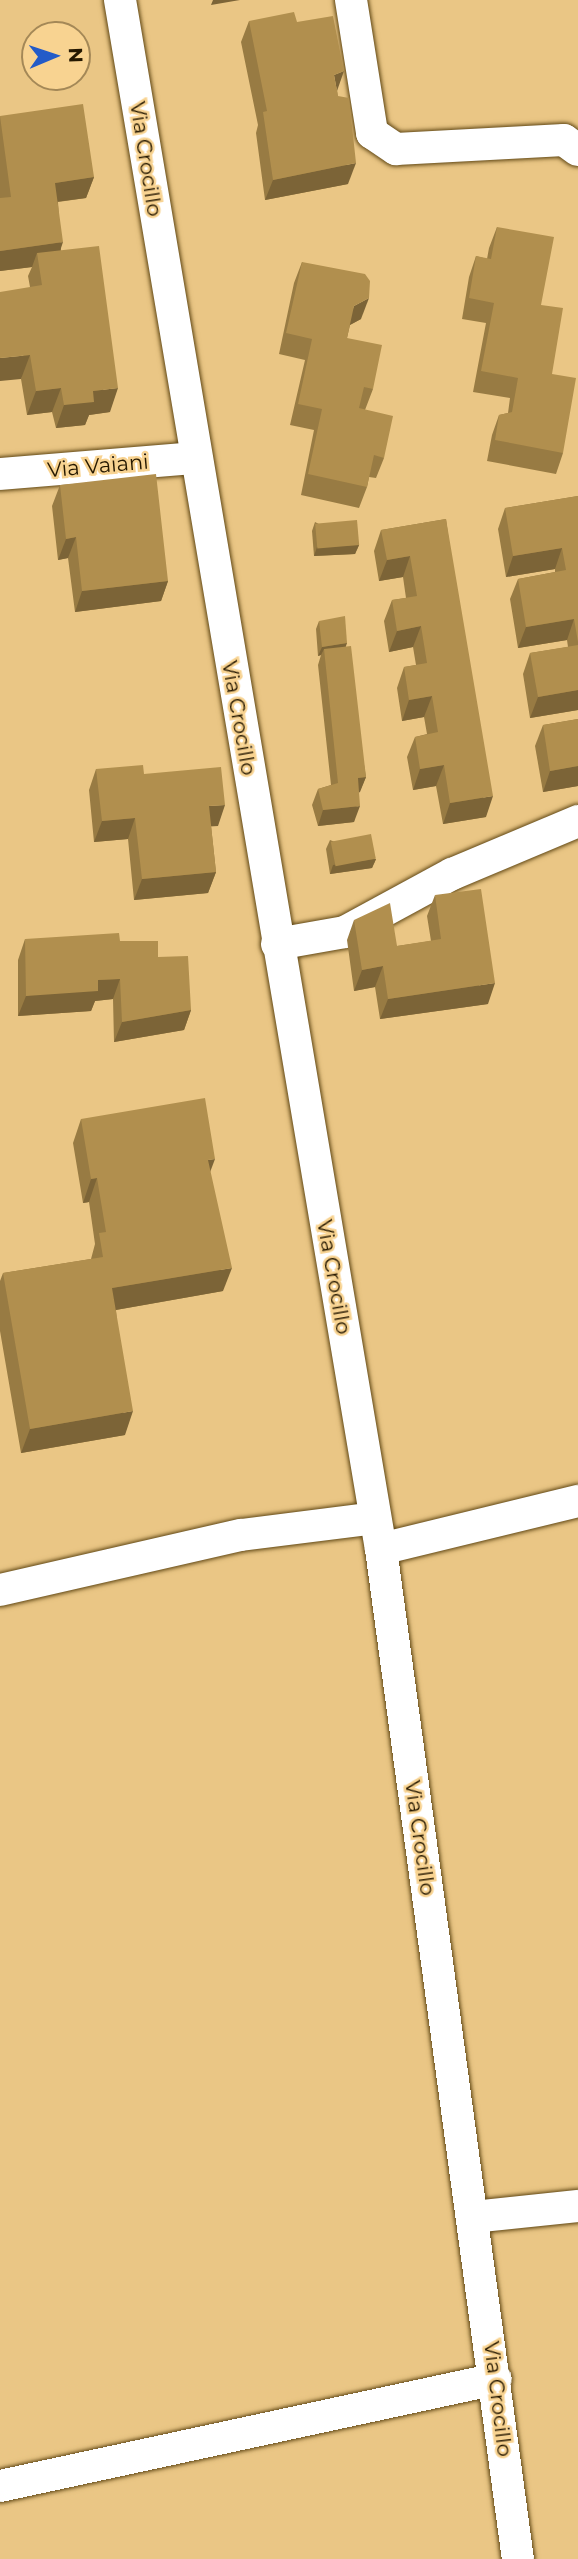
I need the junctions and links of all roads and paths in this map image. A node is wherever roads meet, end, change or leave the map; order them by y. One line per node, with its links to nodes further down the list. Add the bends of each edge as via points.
1 (120, 0): 4 (street, Via Crocillo)
2 (351, 0): 3 (street, via 372,132 380,138 397,149 565,140)
3 (578, 150)
4 (195, 458): 5 (street, Via Vaiani); 7 (street, Via Crocillo)
5 (0, 474)
6 (578, 821): 7 (street, via 452,874 345,932)
7 (276, 944): 9 (street, Via Crocillo)
8 (578, 1501): 10 (street)
9 (375, 1518): 10 (street, Via Crocillo); 11 (street, via 241,1535)
10 (381, 1549): 13 (street, Via Crocillo)
11 (0, 1590)
12 (578, 2206): 13 (street)
13 (473, 2217): 14 (street, Via Crocillo)
14 (496, 2379): 15 (street); 16 (street, Via Crocillo)
15 (0, 2486)
16 (518, 2559)

